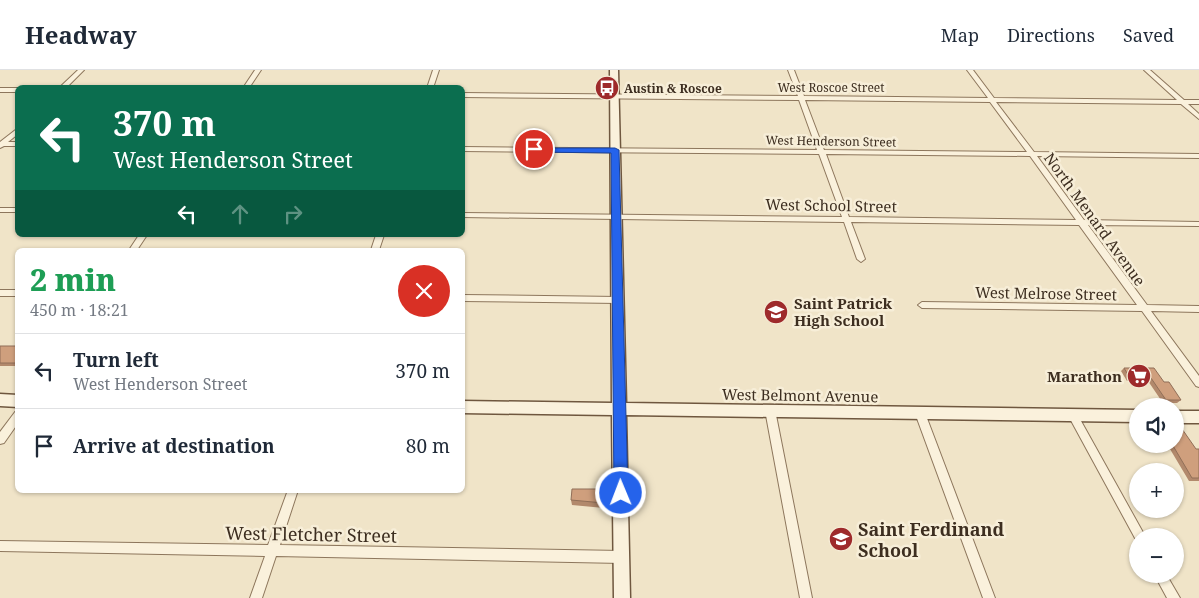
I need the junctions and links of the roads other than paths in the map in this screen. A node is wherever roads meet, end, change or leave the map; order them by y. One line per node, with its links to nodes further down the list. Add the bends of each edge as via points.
1 (81, 70): 8 (street)
2 (258, 70): 9 (street)
3 (436, 70): 10 (street)
4 (614, 70): 14 (street)
5 (791, 70): 15 (street)
6 (970, 70): 16 (street, North Menard Avenue)
7 (1148, 70): 17 (street)
8 (65, 85)
9 (248, 85)
10 (431, 85)
11 (0, 90): 12 (street)
12 (15, 90)
13 (465, 95): 14 (street, West Roscoe Street)
14 (614, 96): 15 (street, West Roscoe Street); 24 (street)
15 (801, 98): 16 (street, West Roscoe Street); 25 (street)
16 (991, 100): 17 (street, West Roscoe Street); 26 (street, North Menard Avenue)
17 (1182, 102): 18 (street, West Roscoe Street); 19 (street)
18 (1199, 102)
19 (1199, 117)
20 (15, 133): 22 (street)
21 (15, 144): 22 (street)
22 (1, 145)
23 (465, 149): 24 (street, West Henderson Street)
24 (615, 150): 25 (street, West Henderson Street); 31 (street)
25 (821, 152): 26 (street, West Henderson Street); 32 (street)
26 (1032, 154): 27 (street, West Henderson Street); 33 (street, North Menard Avenue)
27 (1199, 156)
28 (0, 210): 29 (street)
29 (15, 210)
30 (465, 215): 31 (street, West School Street)
31 (616, 217): 32 (street, West School Street); 41 (street)
32 (846, 219): 33 (street, West School Street); 37 (street)
33 (1081, 222): 34 (street, West School Street); 43 (street, North Menard Avenue)
34 (1199, 224)
35 (142, 237): 36 (street)
36 (134, 248)
37 (861, 259)
38 (0, 293): 39 (street)
39 (15, 293)
40 (465, 298): 41 (street)
41 (618, 300): 49 (street)
42 (922, 305): 43 (street, West Melrose Street)
43 (1144, 308): 44 (street, West Melrose Street); 45 (street, North Menard Avenue)
44 (1199, 309)
45 (1199, 383)
46 (0, 400): 47 (street)
47 (15, 401)
48 (465, 407): 49 (street, West Belmont Avenue)
49 (620, 409): 50 (street, West Belmont Avenue); 62 (street)
50 (770, 410): 51 (street, West Belmont Avenue); 66 (street)
51 (920, 413): 52 (street, West Belmont Avenue); 67 (street)
52 (1073, 415): 53 (street, West Belmont Avenue); 59 (street)
53 (1129, 416)
54 (1184, 417): 55 (street)
55 (1199, 417)
56 (15, 419): 57 (street)
57 (0, 440)
58 (292, 493): 61 (street)
59 (1136, 528)
60 (0, 546): 61 (street, West Fletcher Street)
61 (272, 551): 62 (street, West Fletcher Street); 64 (street)
62 (622, 557): 65 (street)
63 (1165, 583): 68 (street)
64 (256, 598)
65 (622, 598)
66 (806, 598)
67 (989, 598)
68 (1174, 598)

